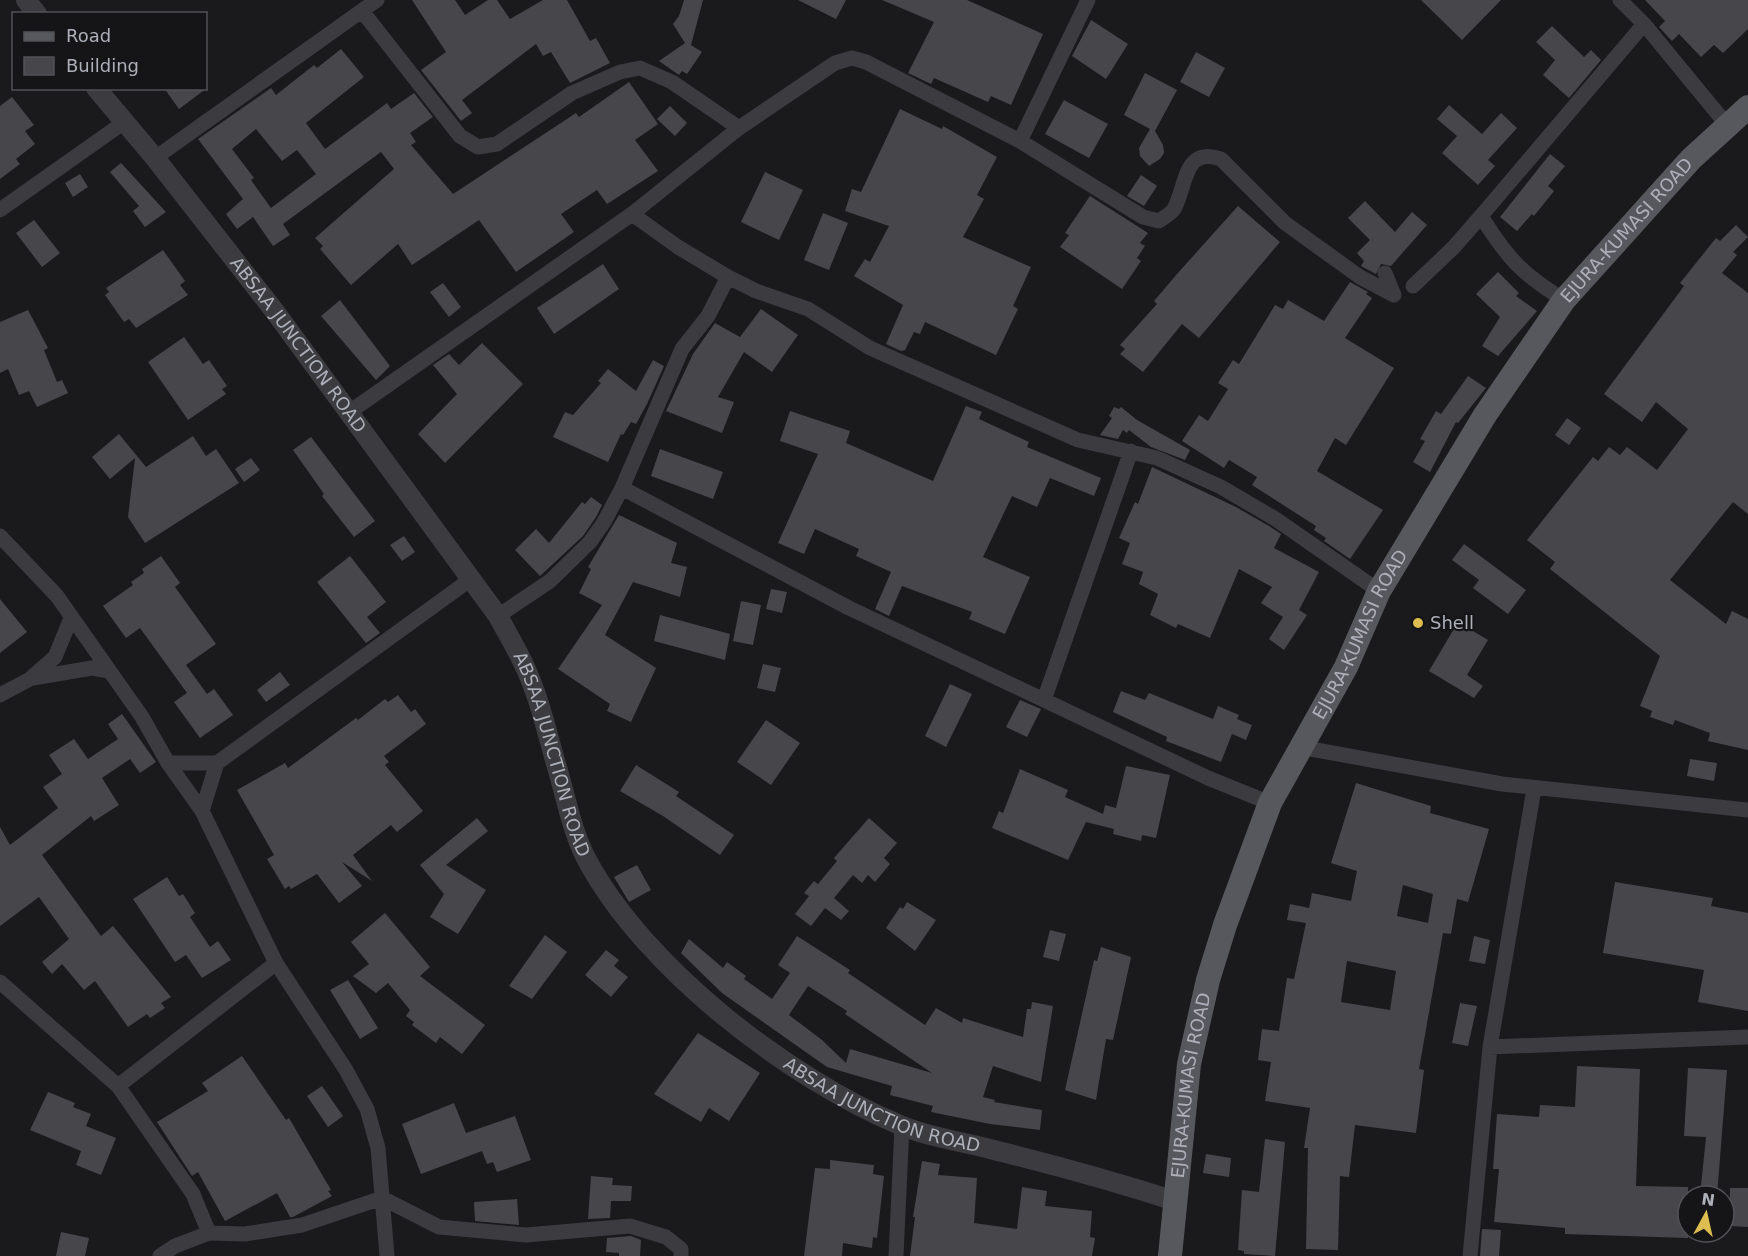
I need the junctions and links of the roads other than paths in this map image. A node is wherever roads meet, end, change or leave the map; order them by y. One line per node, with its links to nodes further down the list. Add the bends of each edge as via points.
1 (26, 0): 6 (street)
2 (377, 0): 5 (street)
3 (1089, 0): 13 (street)
4 (1620, 0): 7 (street)
5 (362, 11): 12 (street, via 460,136 478,147 497,144 572,93 620,72 640,68 672,82); 14 (street)
6 (35, 12)
7 (1644, 24): 11 (street); 17 (street)
8 (98, 90): 10 (street, ABSAA JUNCTION ROAD)
9 (1748, 107): 11 (main road, EJURA-KUMASI ROAD)
10 (123, 123): 14 (street, ABSAA JUNCTION ROAD); 15 (street)
11 (1727, 125): 21 (main road, EJURA-KUMASI ROAD, via 1691,159)
12 (739, 128): 13 (street, via 836,63 852,58); 16 (street)
13 (1020, 141): 18 (street, via 1143,217 1159,221 1173,211 1194,160 1209,155 1221,159 1285,223 1360,277 1394,295)
14 (155, 158): 22 (street, ABSAA JUNCTION ROAD)
15 (0, 210)
16 (632, 213): 19 (street, via 678,247); 22 (street)
17 (1481, 216): 20 (street); 21 (street, via 1503,251 1528,277)
18 (1385, 273)
19 (728, 276): 23 (street, via 756,291 808,309 870,348 1036,423 1078,440); 24 (street, via 708,316 682,349)
20 (1413, 286)
21 (1564, 300): 27 (main road, EJURA-KUMASI ROAD, via 1461,453)
22 (348, 413): 26 (street, ABSAA JUNCTION ROAD)
23 (1131, 451): 27 (street, via 1157,458 1230,492); 33 (street)
24 (622, 488): 28 (street, via 590,542 550,581); 33 (street, via 849,608)
25 (0, 536): 29 (street, via 57,596)
26 (471, 579): 28 (street, ABSAA JUNCTION ROAD); 36 (street)
27 (1379, 591): 34 (main road, EJURA-KUMASI ROAD, via 1346,667)
28 (498, 616): 46 (street, ABSAA JUNCTION ROAD, via 526,668 572,824 603,888 626,920 694,991 751,1035 811,1078)
29 (71, 618): 30 (street); 31 (street, via 55,657)
30 (109, 671): 31 (street, via 92,668); 35 (street)
31 (30, 679): 32 (street)
32 (0, 695)
33 (1044, 700): 38 (street)
34 (1300, 747): 37 (street); 38 (main road, EJURA-KUMASI ROAD)
35 (168, 763): 36 (street); 40 (street)
36 (217, 763): 40 (street)
37 (1534, 789): 39 (street); 44 (street)
38 (1270, 803): 48 (main road, EJURA-KUMASI ROAD, via 1208,980 1189,1064)
39 (1748, 810)
40 (202, 811): 41 (street)
41 (276, 963): 45 (street); 47 (street, via 367,1109 378,1148)
42 (0, 982): 45 (street)
43 (1748, 1037): 44 (street)
44 (1490, 1047): 55 (street)
45 (118, 1086): 49 (street, via 193,1194)
46 (902, 1126): 48 (street, ABSAA JUNCTION ROAD, via 1093,1175); 53 (street)
47 (382, 1198): 49 (street, via 302,1225 245,1234); 51 (street); 52 (street, via 439,1227 526,1235 630,1226 666,1237 681,1249)
48 (1175, 1201): 54 (main road, EJURA-KUMASI ROAD)
49 (209, 1233): 50 (street)
50 (159, 1256)
51 (387, 1256)
52 (681, 1256)
53 (896, 1256)
54 (1170, 1256)
55 (1470, 1256)

